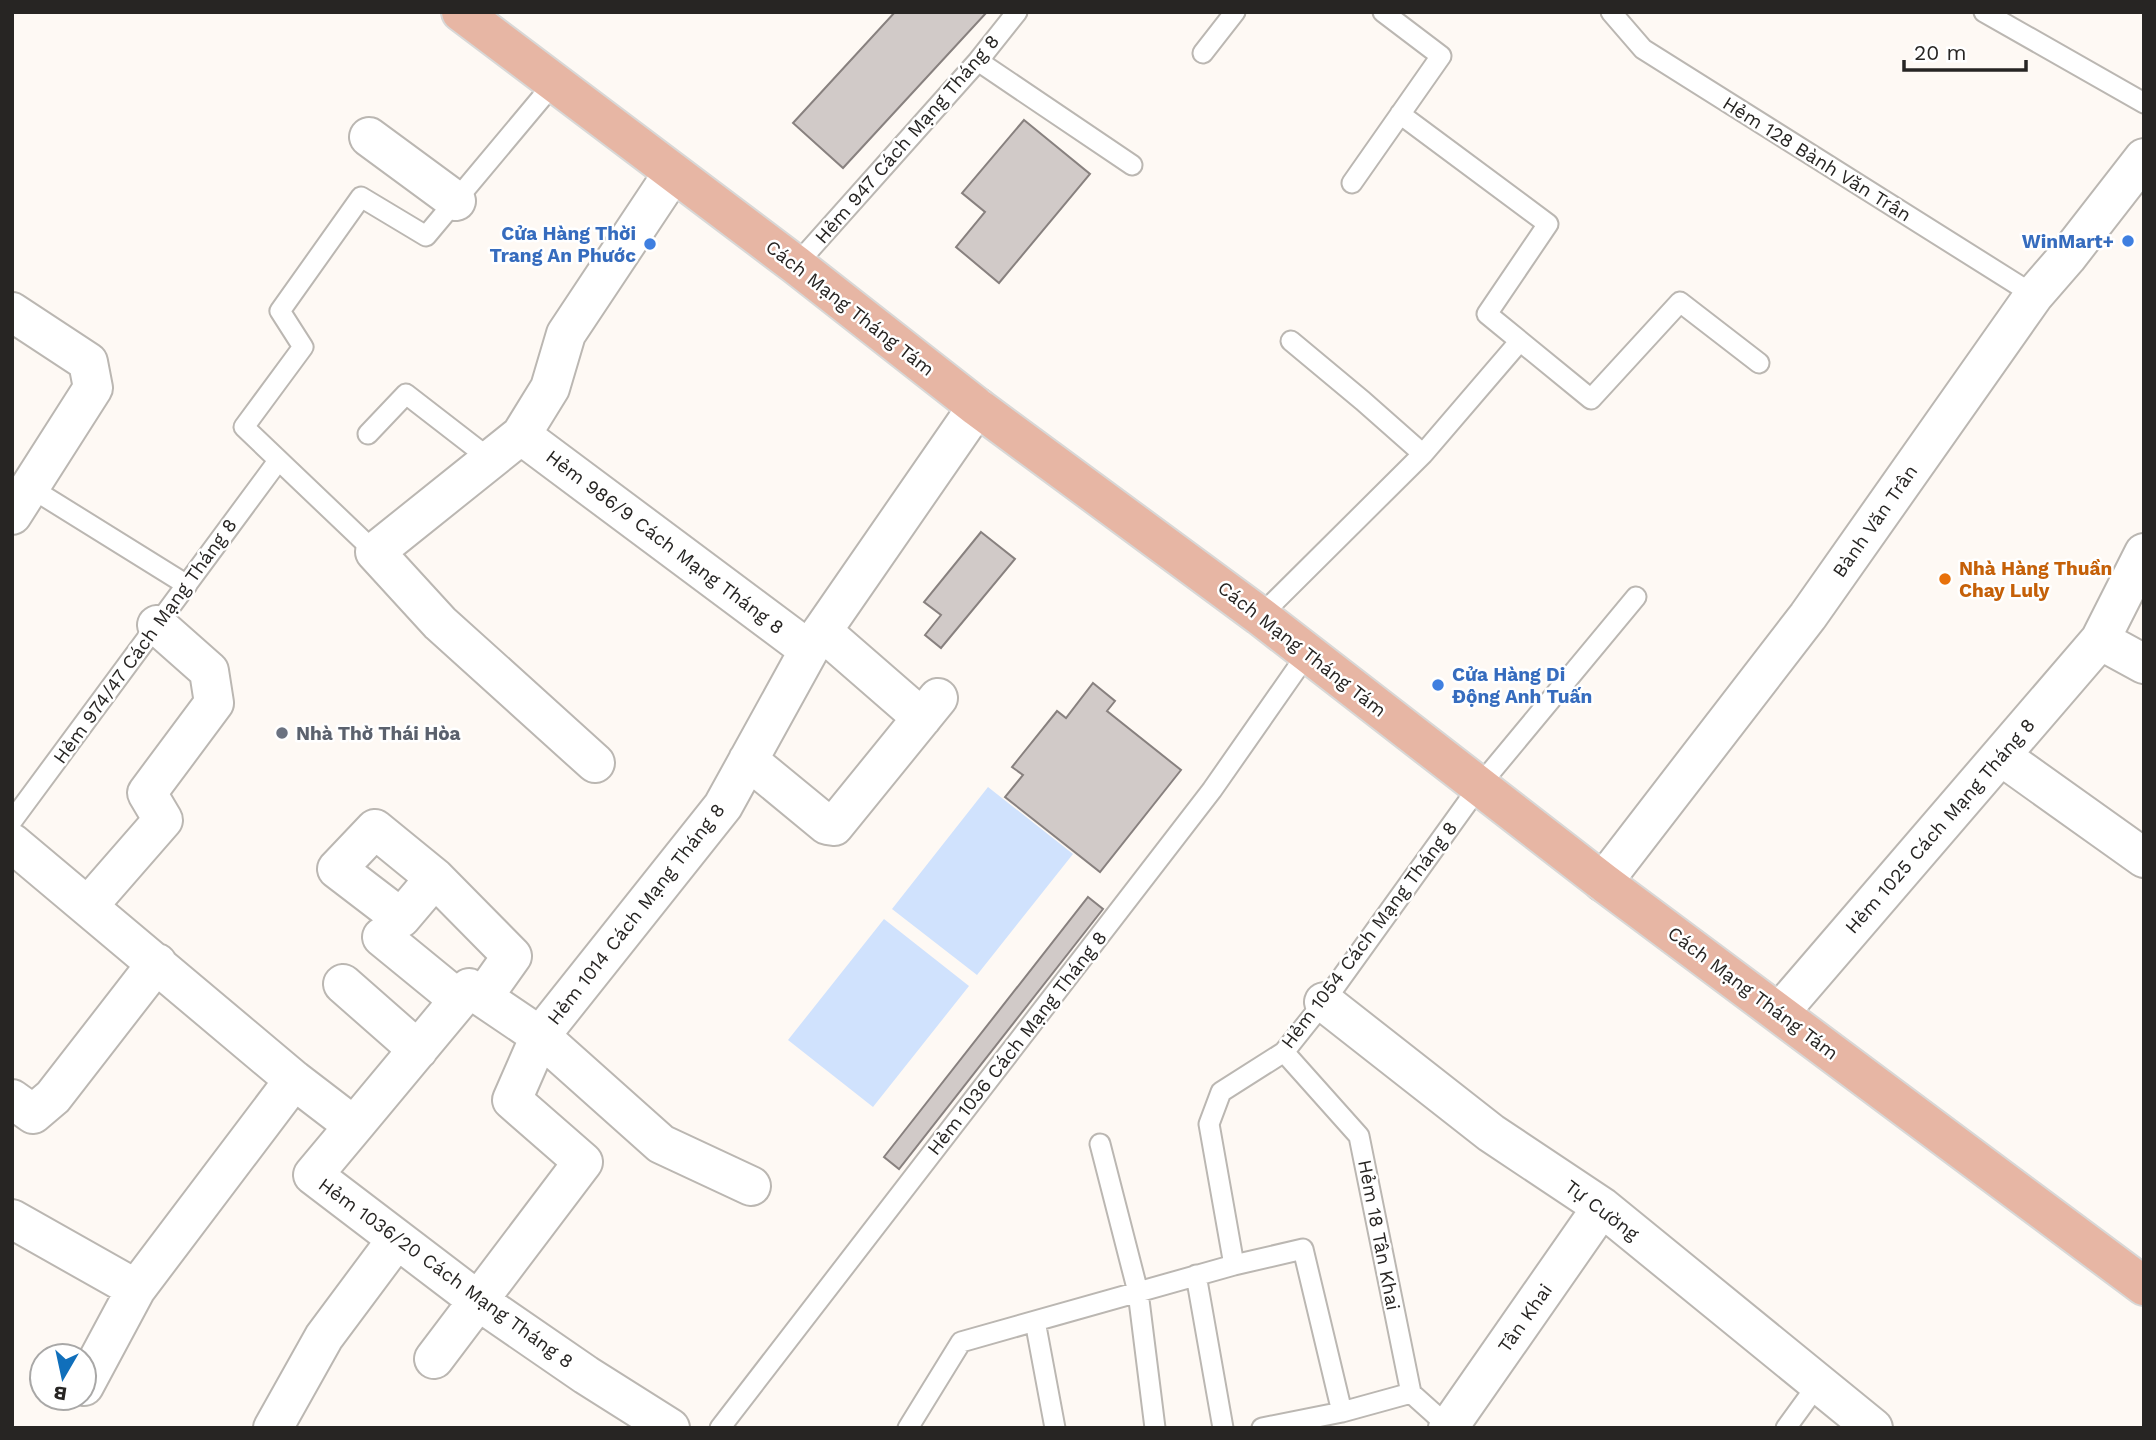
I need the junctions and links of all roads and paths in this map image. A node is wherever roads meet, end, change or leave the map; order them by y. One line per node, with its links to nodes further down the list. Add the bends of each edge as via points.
1 (1017, 12): 8 (lane, Hẻm 947 Cách Mạng Tháng 8)
2 (1235, 12): 7 (lane)
3 (1383, 12): 11 (lane, via 1441,56)
4 (1611, 12): 19 (lane, Hẻm 128 Bành Văn Trân, via 1643,49)
5 (1984, 12): 10 (lane)
6 (470, 15): 9 (main road, Cách Mạng Tháng Tám)
7 (1203, 53)
8 (978, 61): 14 (lane); 18 (lane, Hẻm 947 Cách Mạng Tháng 8)
9 (554, 83): 15 (main road, Cách Mạng Tháng Tám); 17 (lane)
10 (2144, 103)
11 (1401, 114): 16 (lane); 22 (lane, via 1548,225 1487,314)
12 (369, 137): 17 (street)
13 (2144, 158): 19 (street, Bành Văn Trân)
14 (1132, 165)
15 (673, 173): 18 (main road, Cách Mạng Tháng Tám); 26 (street, via 566,334 550,388)
16 (1352, 183)
17 (456, 201): 29 (lane, via 426,236 360,197 280,311 303,347 244,427)
18 (796, 265): 24 (main road, Cách Mạng Tháng Tám)
19 (2034, 295): 49 (street, Bành Văn Trân, via 1808,616)
20 (12, 312): 30 (street, via 88,362 93,388)
21 (1291, 341): 27 (lane)
22 (1520, 341): 23 (lane, via 1591,399 1680,302); 27 (lane)
23 (1759, 363)
24 (977, 407): 35 (main road, Cách Mạng Tháng Tám); 37 (street, Hẻm 1014 Cách Mạng Tháng 8)
25 (368, 434): 28 (lane, via 406,394)
26 (521, 435): 28 (street); 37 (street, Hẻm 986/9 Cách Mạng Tháng 8)
27 (1423, 454): 35 (lane)
28 (490, 460): 31 (street)
29 (278, 461): 31 (lane); 33 (lane, Hẻm 974/47 Cách Mạng Tháng 8)
30 (19, 493): 33 (lane)
31 (374, 552): 43 (street, via 440,624)
32 (2144, 553): 38 (street, Hẻm 1025 Cách Mạng Tháng 8)
33 (187, 585): 36 (lane, Hẻm 974/47 Cách Mạng Tháng 8)
34 (1636, 597): 44 (lane, Hẻm 1054 Cách Mạng Tháng 8)
35 (1260, 615): 39 (main road, Cách Mạng Tháng Tám)
36 (157, 625): 45 (lane, Hẻm 974/47 Cách Mạng Tháng 8); 50 (street, via 209,671 214,703 147,793 163,820)
37 (816, 640): 42 (street, Hẻm 1014 Cách Mạng Tháng 8); 42 (street, Hẻm 986/9 Cách Mạng Tháng 8, via 930,708 834,826)
38 (2100, 640): 40 (street); 41 (street, Hẻm 1025 Cách Mạng Tháng 8)
39 (1307, 654): 44 (main road, Cách Mạng Tháng Tám); 82 (lane, Hẻm 1036 Cách Mạng Tháng 8, via 1212,790)
40 (2144, 664)
41 (2001, 756): 47 (street); 56 (street, Hẻm 1025 Cách Mạng Tháng 8)
42 (748, 760): 57 (street, Hẻm 1014 Cách Mạng Tháng 8, via 723,806)
43 (595, 763)
44 (1480, 785): 49 (main road, Cách Mạng Tháng Tám); 55 (lane, Hẻm 1054 Cách Mạng Tháng 8)
45 (12, 821)
46 (12, 843): 50 (street)
47 (2144, 858)
48 (435, 878): 54 (street, via 512,956)
49 (1603, 882): 56 (main road, Cách Mạng Tháng Tám)
50 (88, 906): 52 (street)
51 (382, 937): 54 (street, Hẻm 1014 Cách Mạng Tháng 8)
52 (157, 963): 60 (street); 61 (street, via 53,1097 33,1114)
53 (342, 984): 58 (street)
54 (471, 999): 57 (street, Hẻm 1014 Cách Mạng Tháng 8); 58 (street)
55 (1324, 1002): 59 (lane, Hẻm 1054 Cách Mạng Tháng 8); 65 (street, Tự Cường, via 1491,1133)
56 (1780, 1012): 70 (main road, Cách Mạng Tháng Tám)
57 (540, 1036): 64 (street, via 660,1144); 73 (street, via 512,1100 583,1163)
58 (418, 1050): 62 (street)
59 (1284, 1052): 68 (lane, Hẻm 1054 Cách Mạng Tháng 8, via 1221,1092 1209,1124); 78 (lane, Hẻm 18 Tân Khai, via 1359,1136)
60 (294, 1080): 62 (street); 71 (street)
61 (12, 1099)
62 (355, 1126): 67 (street, Hẻm 1036/20 Cách Mạng Tháng 8, via 313,1175)
63 (1100, 1144): 72 (lane)
64 (751, 1186)
65 (1602, 1207): 77 (street, Tự Cường); 88 (street, Tân Khai)
66 (12, 1219): 71 (street)
67 (397, 1239): 73 (street, Hẻm 1036/20 Cách Mạng Tháng 8); 80 (street, via 324,1337)
68 (1234, 1265): 69 (lane); 79 (lane, via 1303,1249)
69 (1196, 1275): 72 (lane); 86 (lane)
70 (2144, 1286)
71 (136, 1289): 76 (street)
72 (1138, 1292): 74 (lane); 85 (lane)
73 (477, 1300): 75 (street); 81 (street, Hẻm 1036/20 Cách Mạng Tháng 8)
74 (1035, 1321): 83 (lane, via 961,1342); 84 (lane)
75 (433, 1359)
76 (98, 1360)
77 (1818, 1384): 89 (lane); 90 (street, Tự Cường)
78 (1411, 1393): 79 (lane); 88 (lane)
79 (1342, 1412): 87 (lane)
80 (273, 1428)
81 (670, 1428)
82 (720, 1428)
83 (908, 1428)
84 (1055, 1428)
85 (1155, 1428)
86 (1223, 1428)
87 (1262, 1428)
88 (1449, 1428)
89 (1786, 1428)
90 (1873, 1428)

